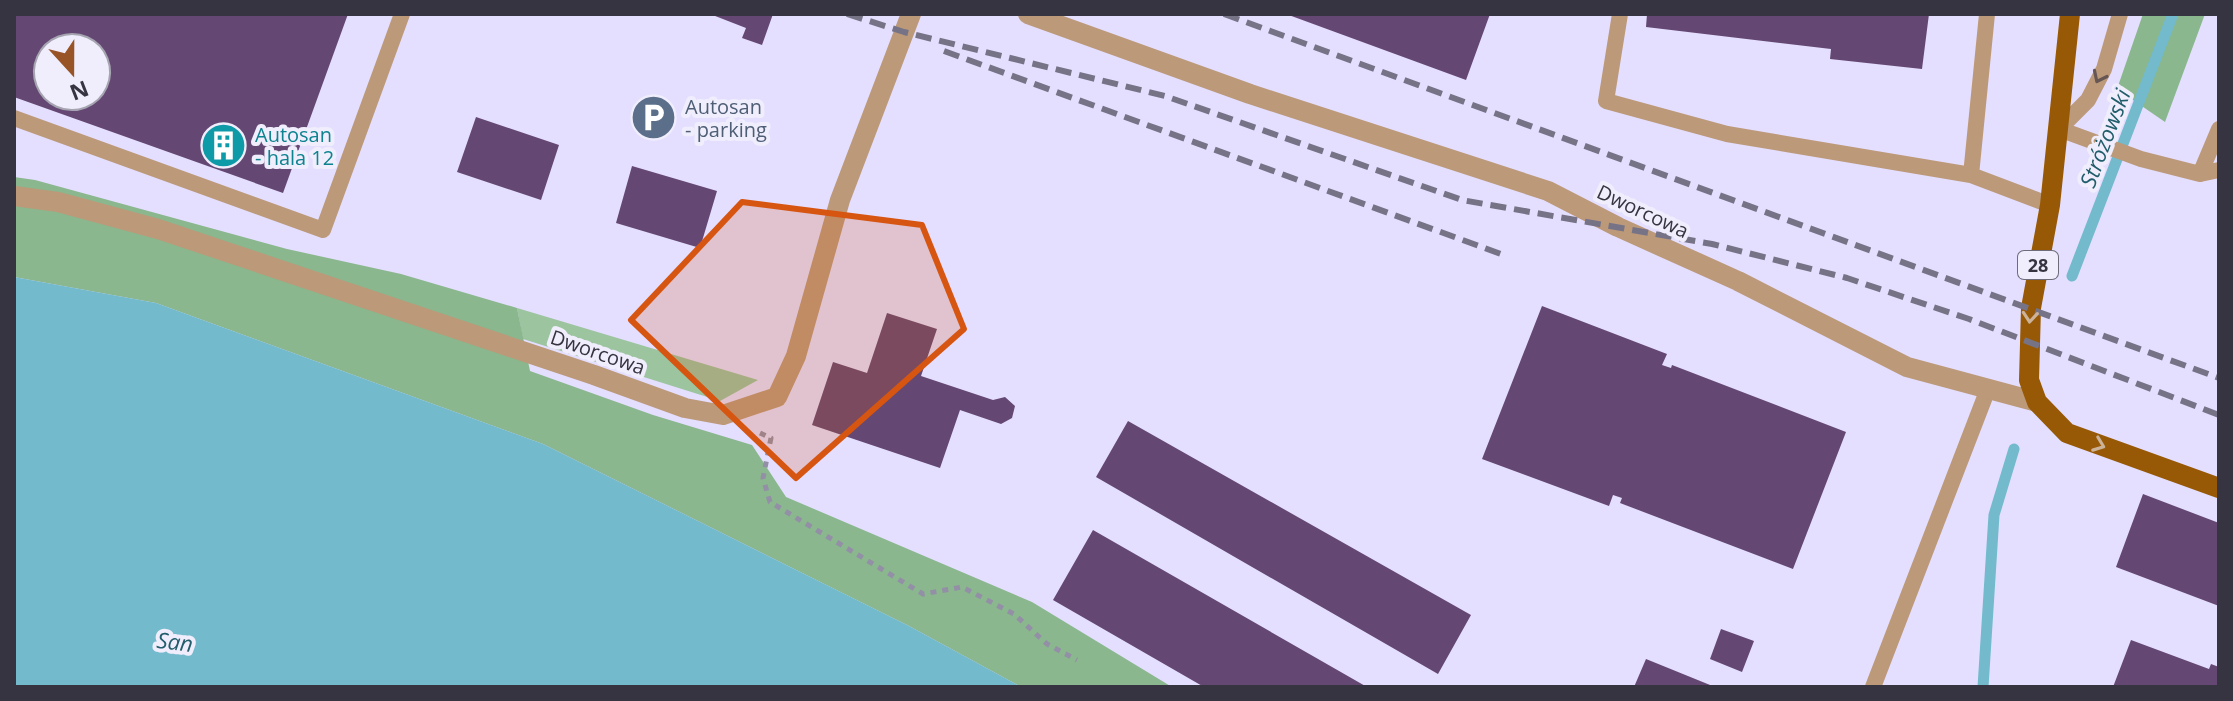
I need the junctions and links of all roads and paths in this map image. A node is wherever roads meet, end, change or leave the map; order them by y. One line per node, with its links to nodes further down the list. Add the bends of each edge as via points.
1 (402, 14): 8 (lane, via 323,230)
2 (911, 14): 18 (street, Dworcowa, via 840,200 796,356 777,397)
3 (1028, 14): 16 (street, Dworcowa, via 1250,94 1548,191 1907,367)
4 (1620, 14): 13 (lane, via 1606,101 1727,134)
5 (1987, 14): 13 (lane)
6 (2070, 14): 9 (main road, 28)
7 (2120, 14): 9 (lane, one-way to 9, via 2088,100)
8 (14, 118)
9 (2059, 129): 12 (lane); 15 (main road, 28)
10 (2219, 129): 12 (lane)
11 (2219, 170): 12 (lane)
12 (2200, 174)
13 (1971, 175): 15 (lane)
14 (14, 196): 18 (street, Dworcowa, via 158,229 685,408)
15 (2050, 205): 17 (main road, 28, one-way to 17, via 2028,342 2029,380)
16 (1988, 389): 17 (street, Dworcowa); 21 (lane)
17 (2037, 402): 19 (main road, one-way to 19, via 2067,433)
18 (723, 415): 20 (path, via 771,438 763,478 770,502 923,594 962,587 1014,614 1047,644)
19 (2219, 488)
20 (1077, 660)
21 (1873, 687)

